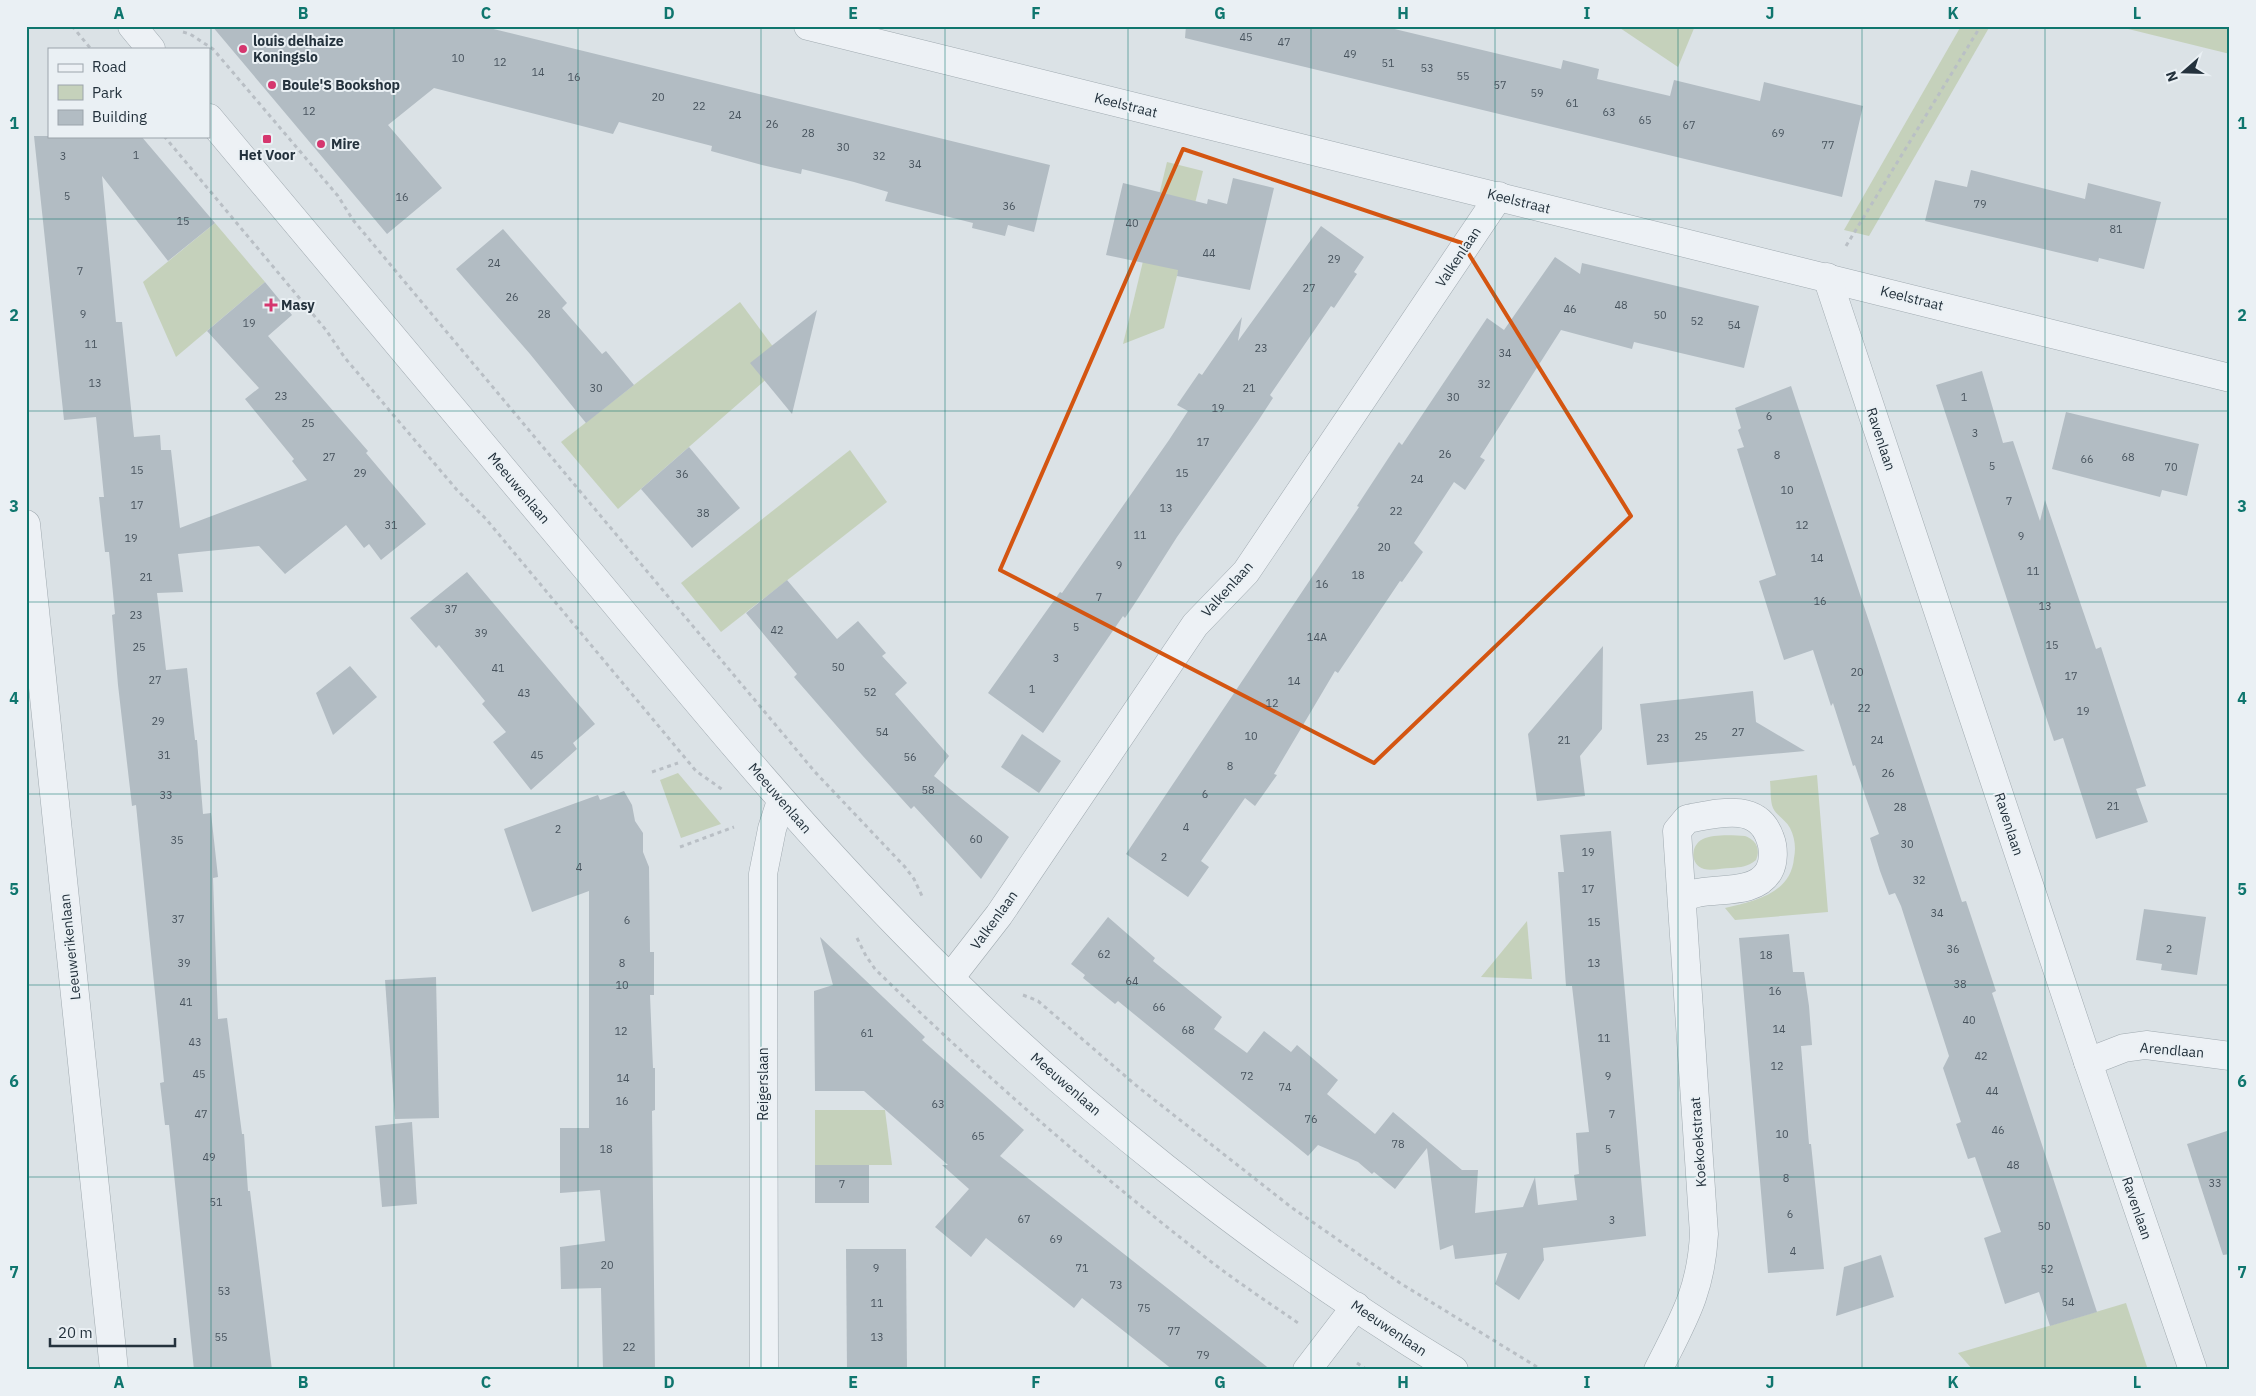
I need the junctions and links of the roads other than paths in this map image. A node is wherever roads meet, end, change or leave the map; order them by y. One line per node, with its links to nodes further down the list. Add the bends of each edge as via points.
1 (132, 26): 3 (street)
2 (808, 26): 5 (street, Keelstraat)
3 (150, 48)
4 (210, 119): 9 (street, Meeuwenlaan)
5 (1499, 196): 6 (street, Keelstraat); 11 (street, Valkenlaan, via 1246,572 1195,625 999,915)
6 (1827, 277): 7 (street, Keelstraat); 13 (street, Ravenlaan)
7 (2230, 378)
8 (26, 524): 15 (street, Leeuwerikenlaan)
9 (781, 801): 11 (street, Meeuwenlaan); 16 (street, Reigerslaan, via 763,874)
10 (1682, 906): 19 (street, Koekoekstraat, via 1703,1212 1703,1256 1693,1300)
11 (950, 978): 14 (street, Meeuwenlaan, via 1132,1141 1253,1234)
12 (2230, 1056): 13 (street, Arendlaan, via 2146,1045 2124,1048)
13 (2088, 1062): 20 (street, Ravenlaan)
14 (1356, 1306): 17 (street); 18 (street, Meeuwenlaan)
15 (114, 1370)
16 (764, 1370)
17 (1307, 1370)
18 (1454, 1370)
19 (1658, 1370)
20 (2192, 1370)

